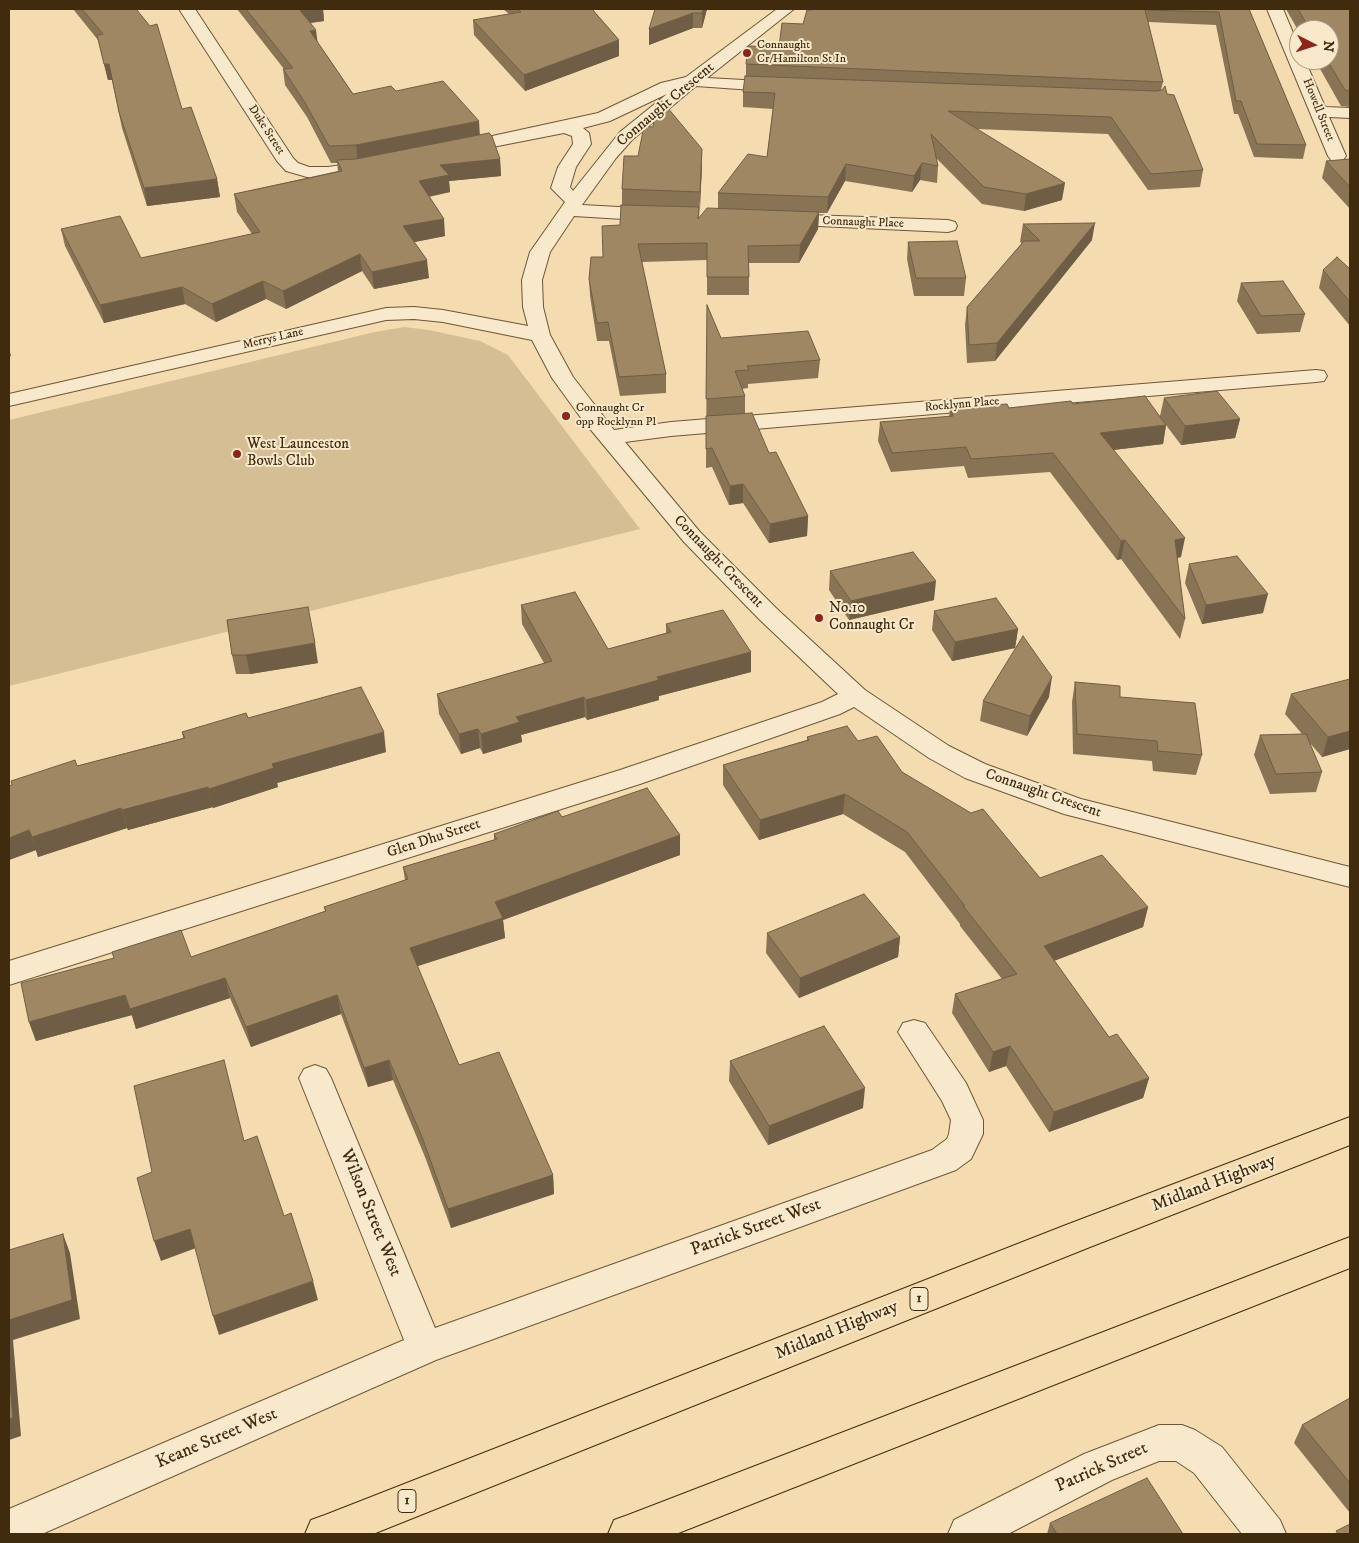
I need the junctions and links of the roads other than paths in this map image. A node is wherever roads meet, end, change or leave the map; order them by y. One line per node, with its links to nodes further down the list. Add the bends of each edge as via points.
1 (187, 9): 11 (street, Duke Street, via 292,168 328,172)
2 (786, 9): 4 (street, Connaught Crescent)
3 (1275, 9): 6 (street, Howell Street)
4 (692, 81): 5 (street); 8 (street, via 666,87 604,117); 12 (street, Connaught Crescent, via 626,136)
5 (796, 87)
6 (1319, 112): 7 (street); 10 (street, Howell Street)
7 (1350, 113)
8 (566, 127): 9 (street); 12 (street, via 580,133 582,144 567,167 560,188)
9 (443, 152)
10 (1337, 156)
11 (396, 161)
12 (572, 206): 13 (street, via 597,213); 16 (street, Connaught Crescent, via 540,252 532,280 533,307)
13 (675, 216)
14 (762, 219): 15 (street, Connaught Place)
15 (948, 226)
16 (540, 334): 18 (street, Merrys Lane, via 443,316 386,314); 19 (street, Connaught Crescent, via 563,378)
17 (1316, 376): 19 (street, Rocklynn Place, via 671,429)
18 (9, 400)
19 (608, 438): 20 (street, Connaught Crescent, via 692,537)
20 (856, 696): 21 (street, Connaught Crescent, via 939,752 1012,786 1074,807); 22 (street, Glen Dhu Street, via 831,708 630,777)
21 (1350, 877)
22 (9, 974)
23 (914, 1032): 27 (street, Patrick Street West, via 954,1092 967,1120 966,1134 959,1149 944,1160)
24 (315, 1078): 27 (street, Wilson Street West)
25 (1350, 1132): 29 (highway, Midland Highway / 1)
26 (1350, 1252): 30 (highway)
27 (425, 1348): 28 (street, Keane Street West)
28 (9, 1529)
29 (325, 1534)
30 (628, 1534)
31 (968, 1534): 32 (street, Patrick Street, via 1098,1467 1159,1442 1182,1443 1208,1460)
32 (1266, 1534)

